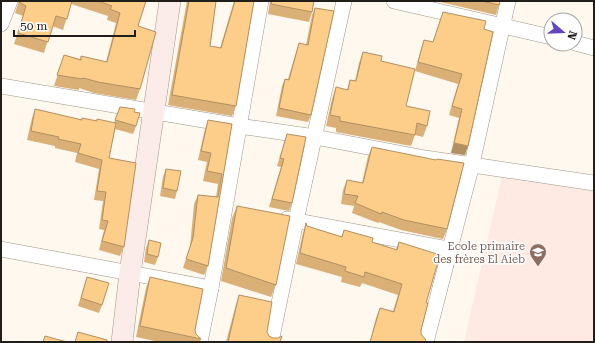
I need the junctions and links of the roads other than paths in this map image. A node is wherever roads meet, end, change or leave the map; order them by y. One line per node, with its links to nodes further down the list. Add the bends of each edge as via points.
1 (170, 1): 11 (main road)
2 (261, 1): 12 (street)
3 (344, 1): 13 (street)
4 (394, 1): 6 (street)
5 (508, 1): 6 (street)
6 (503, 25): 7 (street); 14 (street)
7 (543, 35)
8 (583, 45): 9 (street)
9 (594, 48)
10 (1, 86): 11 (street)
11 (153, 111): 12 (street); 20 (main road)
12 (239, 126): 13 (street); 21 (street, via 232,210)
13 (315, 137): 14 (street, via 425,158); 17 (street)
14 (472, 164): 15 (street); 19 (street)
15 (594, 183)
16 (275, 217): 17 (street)
17 (296, 221): 19 (street); 24 (street)
18 (1, 249): 20 (street)
19 (449, 249): 25 (street)
20 (130, 273): 21 (street); 22 (main road)
21 (211, 288): 23 (street)
22 (122, 342)
23 (200, 342)
24 (271, 342)
25 (426, 342)

